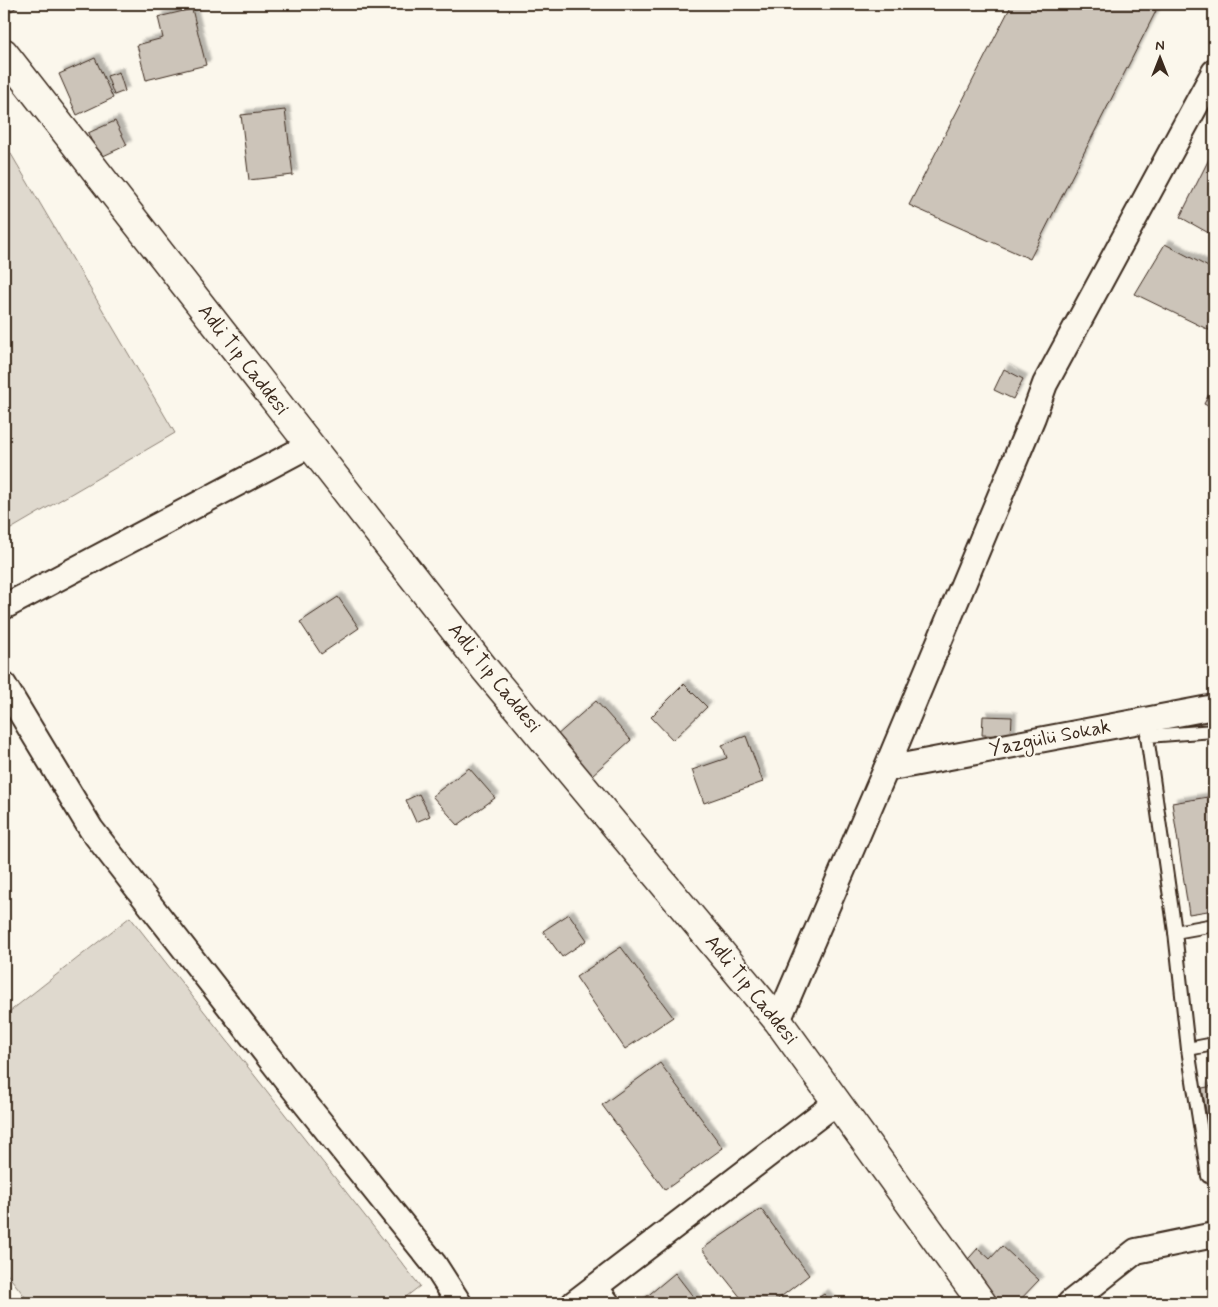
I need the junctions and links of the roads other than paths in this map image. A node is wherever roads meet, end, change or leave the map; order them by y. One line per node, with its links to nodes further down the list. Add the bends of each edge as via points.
1 (4, 53): 3 (street, Adli Tıp Caddesi)
2 (1214, 72): 8 (street, via 1046,384)
3 (310, 445): 4 (street); 11 (street, Adli Tıp Caddesi, via 484,668)
4 (4, 607)
5 (4, 685): 18 (street, via 91,829 434,1264)
6 (1214, 707): 8 (street, Yazgülü Sokak)
7 (1214, 731): 10 (lane, via 1147,736)
8 (886, 769): 11 (street)
9 (1214, 925): 10 (lane)
10 (1175, 932): 13 (lane)
11 (778, 1021): 14 (street, Adli Tıp Caddesi)
12 (1214, 1044): 13 (lane)
13 (1188, 1049): 15 (lane, via 1208,1176)
14 (837, 1102): 17 (street); 20 (street, Adli Tıp Caddesi)
15 (1214, 1175)
16 (1214, 1235): 21 (street, via 1136,1251)
17 (601, 1295): 19 (street)
18 (459, 1303)
19 (574, 1303)
20 (982, 1303)
21 (1070, 1303)

